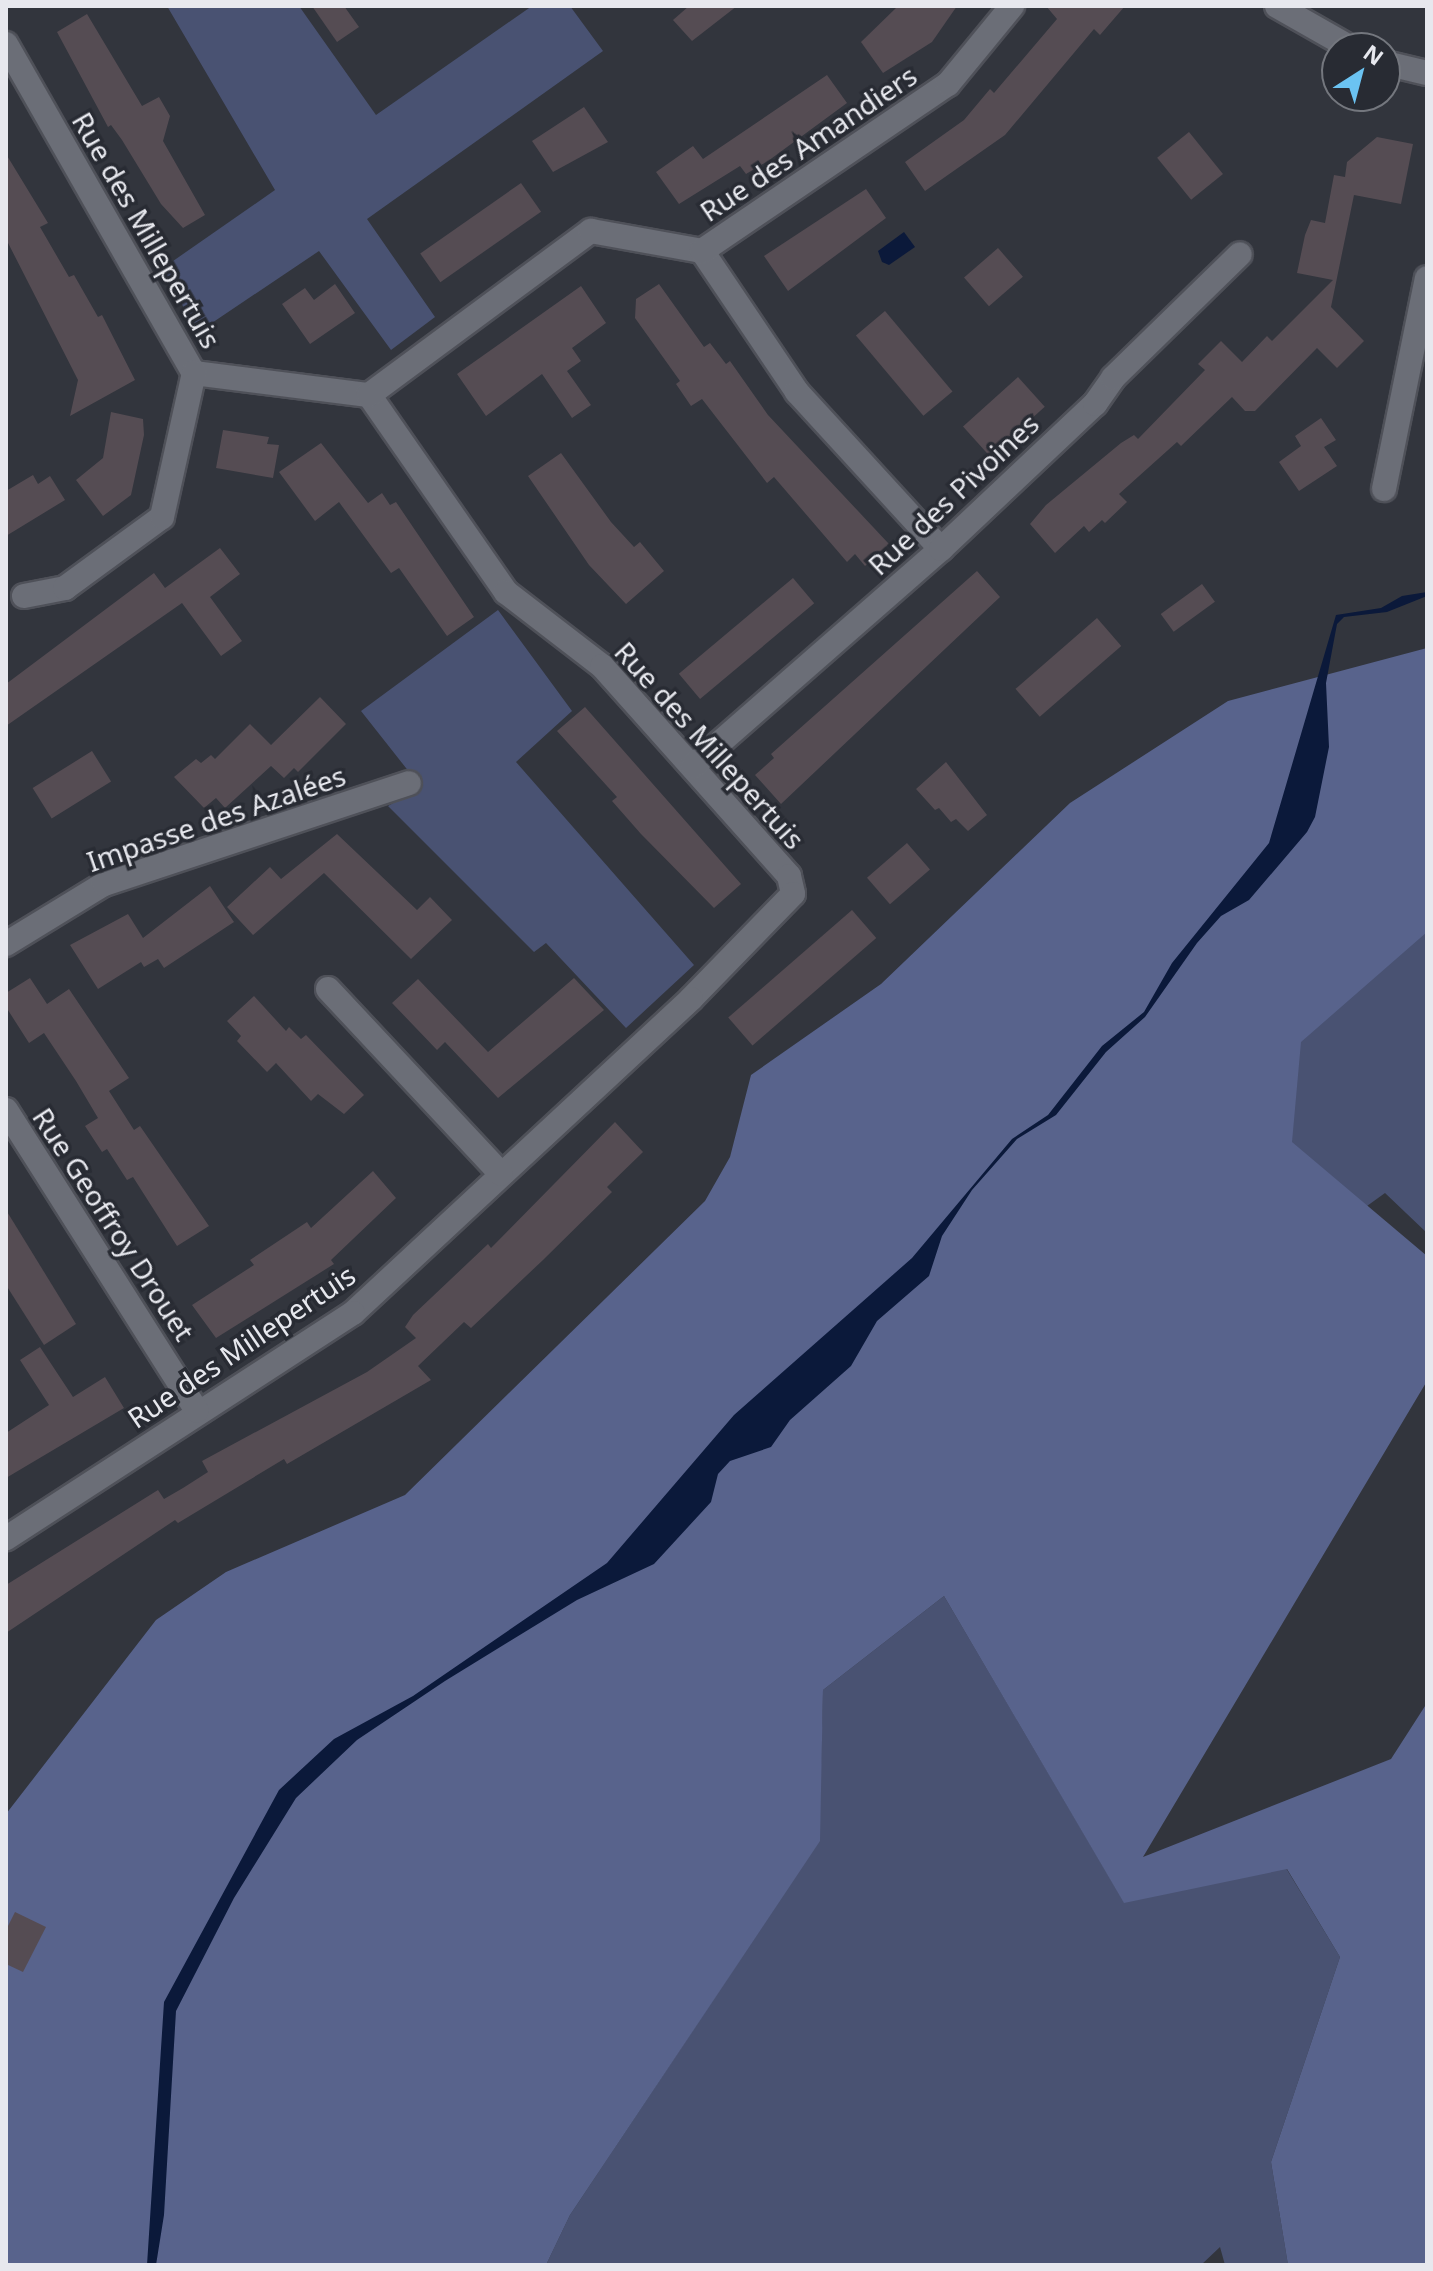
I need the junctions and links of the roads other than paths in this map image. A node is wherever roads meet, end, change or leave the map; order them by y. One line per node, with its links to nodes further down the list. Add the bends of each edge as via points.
1 (1012, 6): 7 (street, Rue des Amandiers, via 948,84)
2 (1277, 6): 3 (street)
3 (1323, 32)
4 (7, 50): 10 (street, Rue des Millepertuis)
5 (1401, 67): 6 (street)
6 (1427, 73)
7 (702, 251): 11 (street, Rue des Amandiers, via 591,231); 13 (street, via 797,392)
8 (1240, 254): 13 (street, Rue des Pivoines, via 1113,378 1095,404)
9 (1427, 278): 12 (street)
10 (194, 373): 11 (street, Rue des Millepertuis); 14 (street, via 162,517 65,588)
11 (369, 395): 15 (street, Rue des Millepertuis, via 506,592 602,666)
12 (1384, 489)
13 (941, 549): 15 (street, Rue des Pivoines)
14 (24, 596)
15 (693, 766): 20 (street, Rue des Millepertuis, via 789,876 793,894 691,999)
16 (409, 783): 17 (street, Impasse des Azalées, via 104,884)
17 (6, 944)
18 (328, 989): 20 (street)
19 (6, 1110): 21 (street, Rue Geoffroy Drouet)
20 (501, 1174): 21 (street, Rue des Millepertuis, via 353,1313)
21 (197, 1411): 22 (street, Rue des Millepertuis)
22 (6, 1538)

